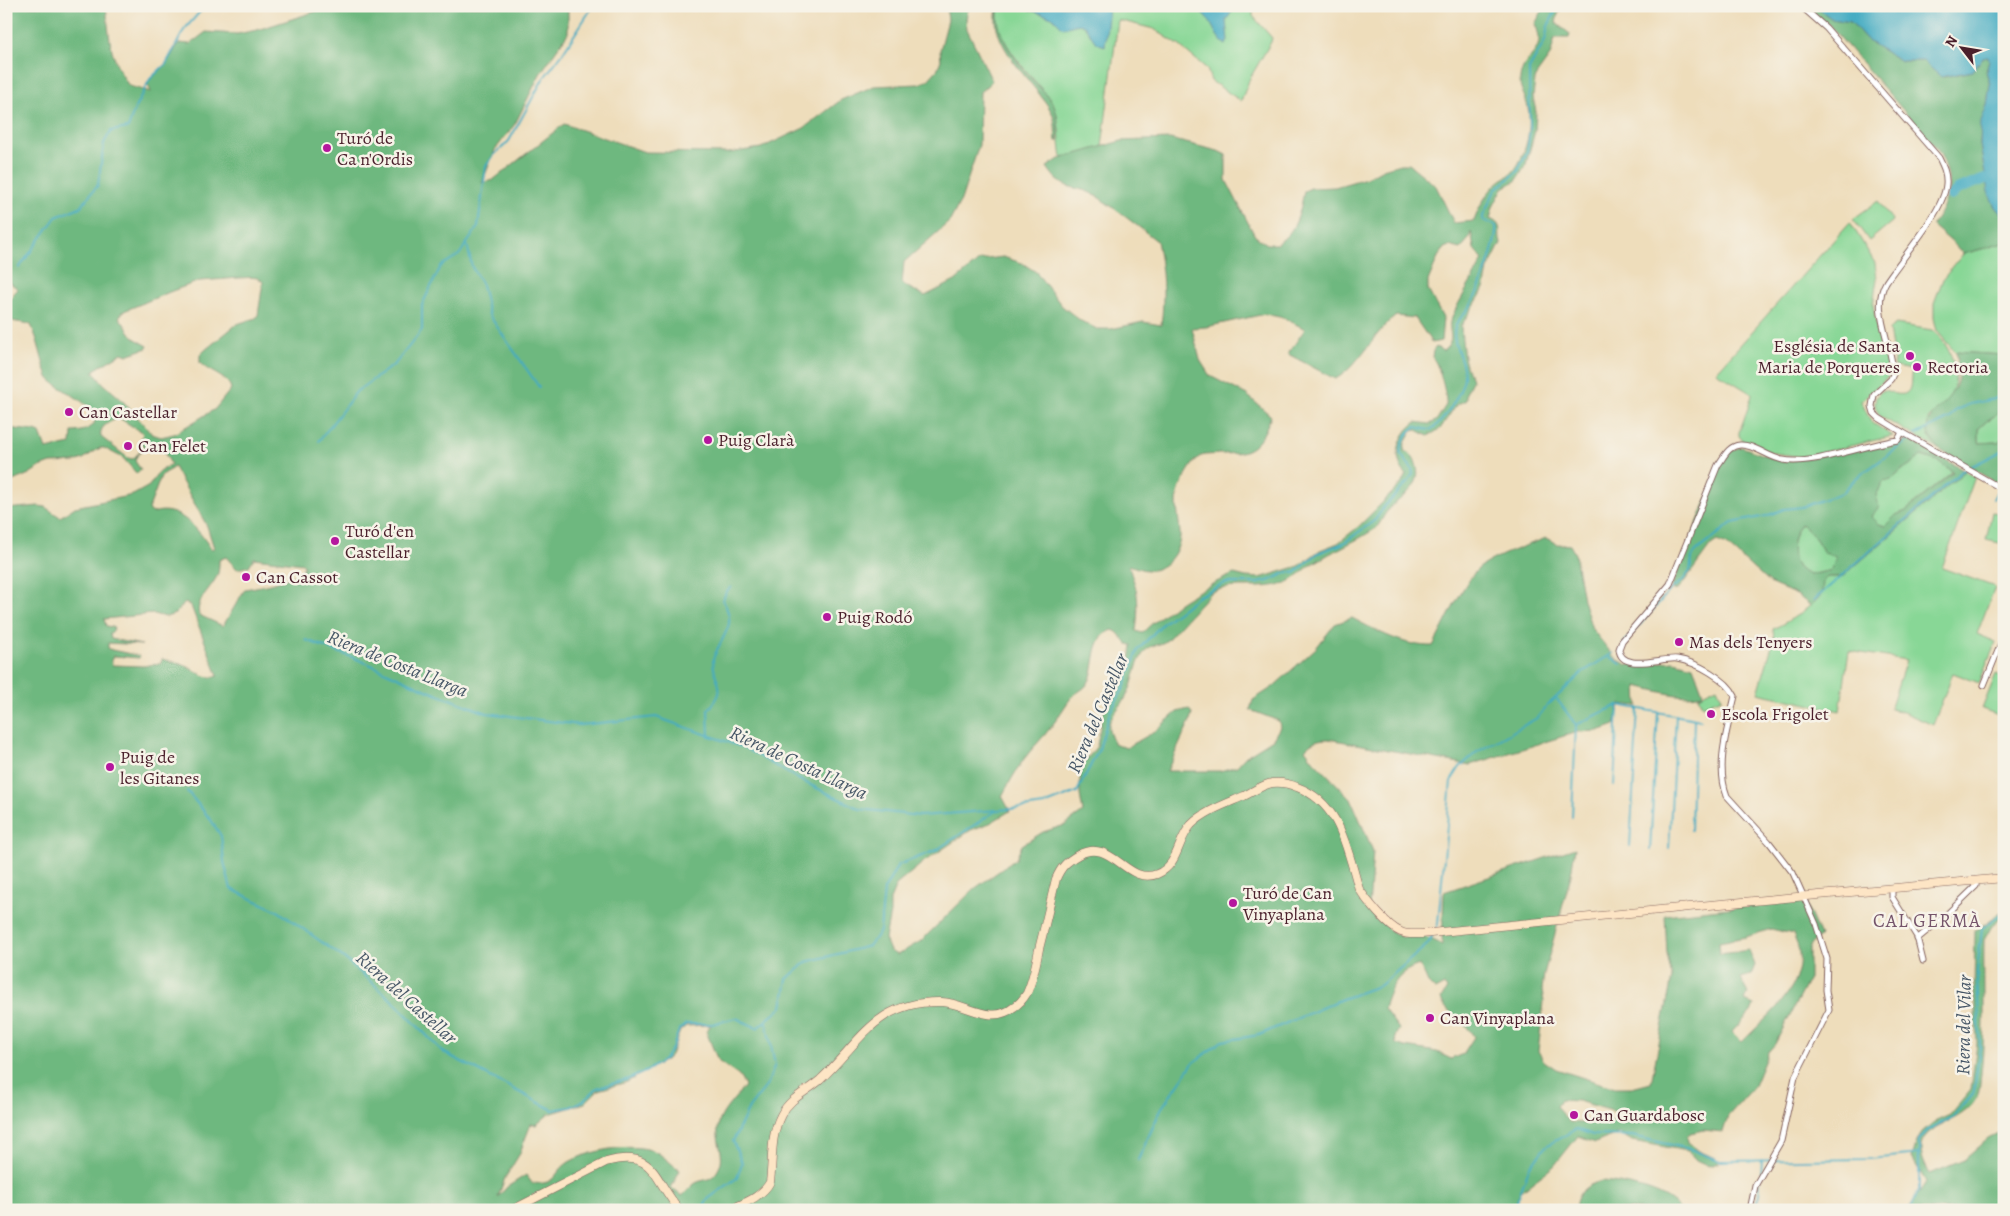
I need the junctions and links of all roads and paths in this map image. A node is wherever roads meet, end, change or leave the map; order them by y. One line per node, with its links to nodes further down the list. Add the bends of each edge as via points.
1 (1801, 6): 2 (street, via 1826,28 1939,158 1946,176 1944,194 1936,211 1881,292 1893,374 1874,395 1872,406 1879,418)
2 (1902, 432): 3 (street); 9 (street, via 1898,440 1805,460 1784,460 1742,445 1728,450 1718,466 1670,584 1618,648 1622,657 1633,663 1676,659 1692,663 1731,688 1735,696 1724,750 1723,786 1727,796 1793,873)
3 (2004, 490)
4 (2004, 636): 5 (street)
5 (1984, 685)
6 (2004, 878): 7 (main road)
7 (1976, 880): 8 (main road); 10 (street, via 1976,886)
8 (1892, 888): 9 (main road); 10 (street, via 1892,897)
9 (1805, 896): 14 (main road, via 1408,934 1392,927 1364,897 1337,823 1319,798 1285,782 1269,784 1196,821 1174,860 1156,874 1134,873 1098,850 1083,852 1068,861 1056,879 1026,995 1014,1008 999,1014 984,1014 943,1002 888,1012 863,1033 819,1081 788,1104 775,1130 770,1182 758,1196); 15 (street, via 1828,959 1826,990 1829,1010 1800,1063 1781,1141 1755,1186)
10 (1918, 939): 11 (street)
11 (1923, 961)
12 (512, 1210): 13 (main road, via 619,1158 632,1158 649,1166)
13 (680, 1210)
14 (730, 1210)
15 (1750, 1210)

